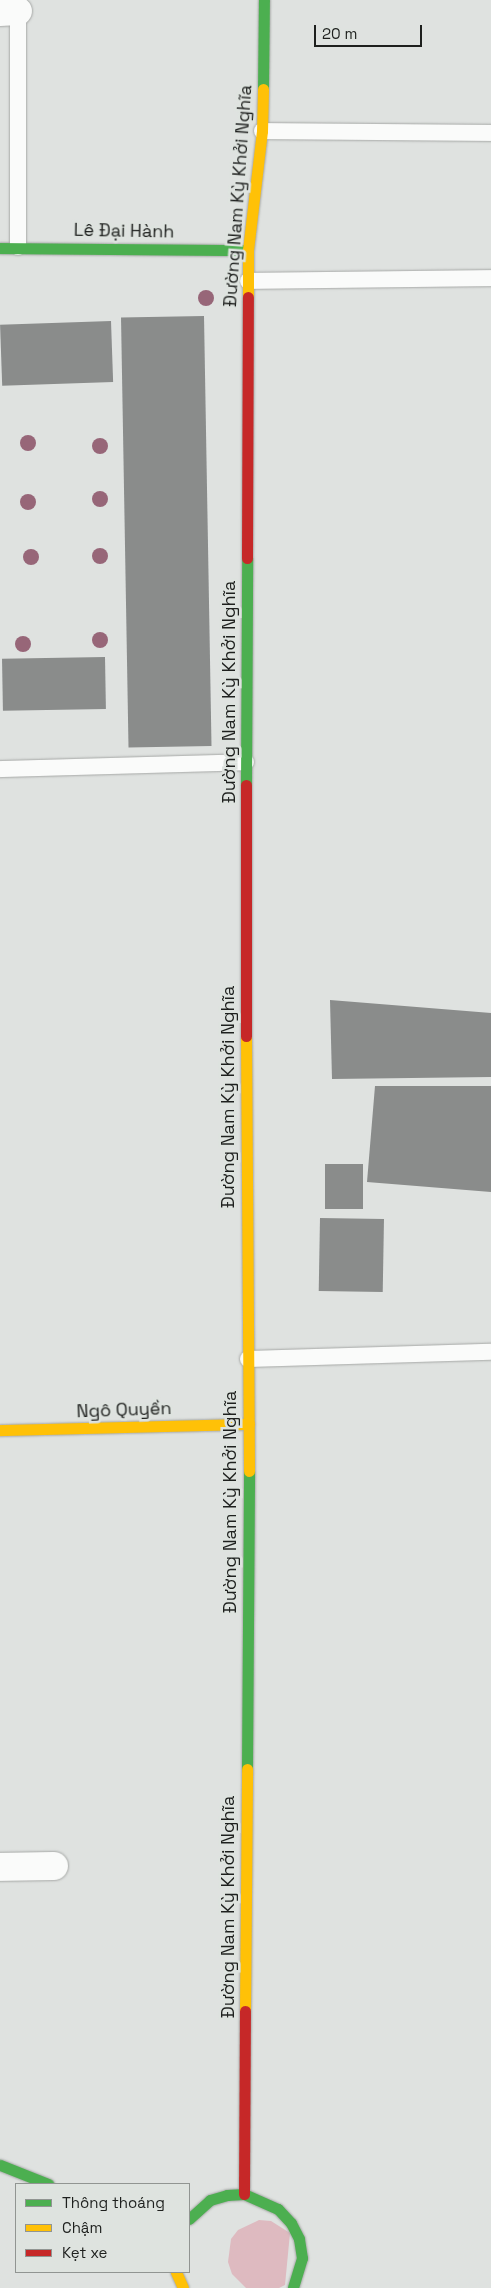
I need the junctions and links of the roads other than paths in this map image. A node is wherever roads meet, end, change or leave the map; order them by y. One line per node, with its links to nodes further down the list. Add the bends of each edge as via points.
1 (264, 0): 3 (main road, Đường Nam Kỳ Khởi Nghĩa)
2 (12, 8): 5 (lane)
3 (262, 131): 4 (lane); 7 (main road, Đường Nam Kỳ Khởi Nghĩa)
4 (491, 133)
5 (18, 247): 6 (main road, Lê Đại Hành); 7 (main road, Lê Đại Hành)
6 (0, 248)
7 (248, 250): 9 (main road, Đường Nam Kỳ Khởi Nghĩa)
8 (491, 278): 9 (lane)
9 (248, 281): 10 (main road, Đường Nam Kỳ Khởi Nghĩa)
10 (246, 762): 11 (lane); 13 (main road, Đường Nam Kỳ Khởi Nghĩa)
11 (0, 769)
12 (491, 1352): 13 (lane)
13 (248, 1359): 14 (main road, Đường Nam Kỳ Khởi Nghĩa)
14 (248, 1424): 15 (main road, Ngô Quyền); 20 (main road, Đường Nam Kỳ Khởi Nghĩa)
15 (0, 1430)
16 (54, 1866): 17 (street)
17 (0, 1867)
18 (0, 2165): 19 (main road)
19 (45, 2183)
20 (244, 2194): 21 (main road, via 210,2200); 24 (main road, via 278,2209 291,2223 299,2240 302,2258)
21 (190, 2217)
22 (176, 2273): 23 (main road)
23 (182, 2288)
24 (294, 2288)

